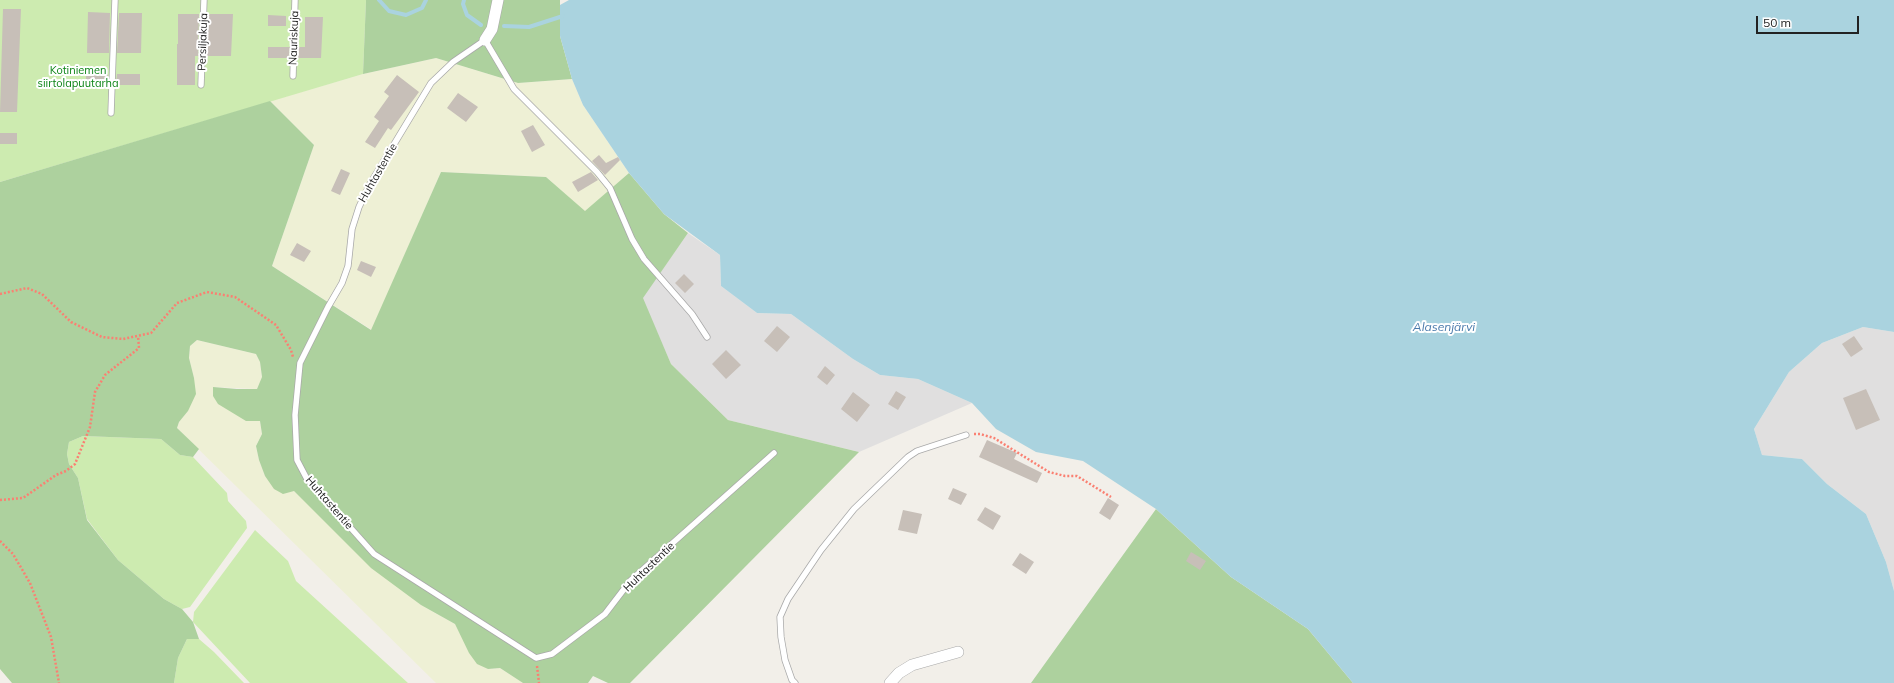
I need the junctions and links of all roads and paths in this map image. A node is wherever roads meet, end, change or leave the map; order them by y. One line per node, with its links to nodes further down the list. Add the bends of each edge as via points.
1 (114, 0): 8 (lane)
2 (204, 0): 7 (lane, Persiljakuja)
3 (295, 0): 6 (lane, Nauriskuja)
4 (498, 0): 5 (street, via 492,29)
5 (485, 40): 11 (lane, via 514,89 610,188 632,239 644,259 692,314); 12 (lane, Huhtastentie, via 434,79 370,184 352,228 348,266 342,283 304,354)
6 (293, 76)
7 (201, 85)
8 (111, 113)
9 (0, 294): 10 (path, via 28,288 42,294 71,322 102,338 123,339)
10 (138, 336): 12 (path, via 151,333 177,303 207,292 235,297 276,325 291,350); 16 (path, via 139,348 105,375 95,392 90,427 75,464 23,498)
11 (707, 337)
12 (298, 376): 19 (lane, Huhtastentie, via 295,415 296,460 331,507 374,554)
13 (966, 435): 15 (path, via 980,434 994,438 1049,472 1077,476); 22 (lane, via 917,451 908,457 854,509 820,550 780,616 785,660)
14 (774, 453): 19 (lane, Huhtastentie, via 632,580 605,614 552,654)
15 (1112, 497)
16 (0, 500)
17 (0, 541): 20 (path, via 13,554 30,583 52,637)
18 (958, 652): 23 (street, via 912,665 898,673)
19 (536, 658): 21 (path)
20 (59, 683)
21 (539, 683)
22 (795, 683)
23 (890, 683)

